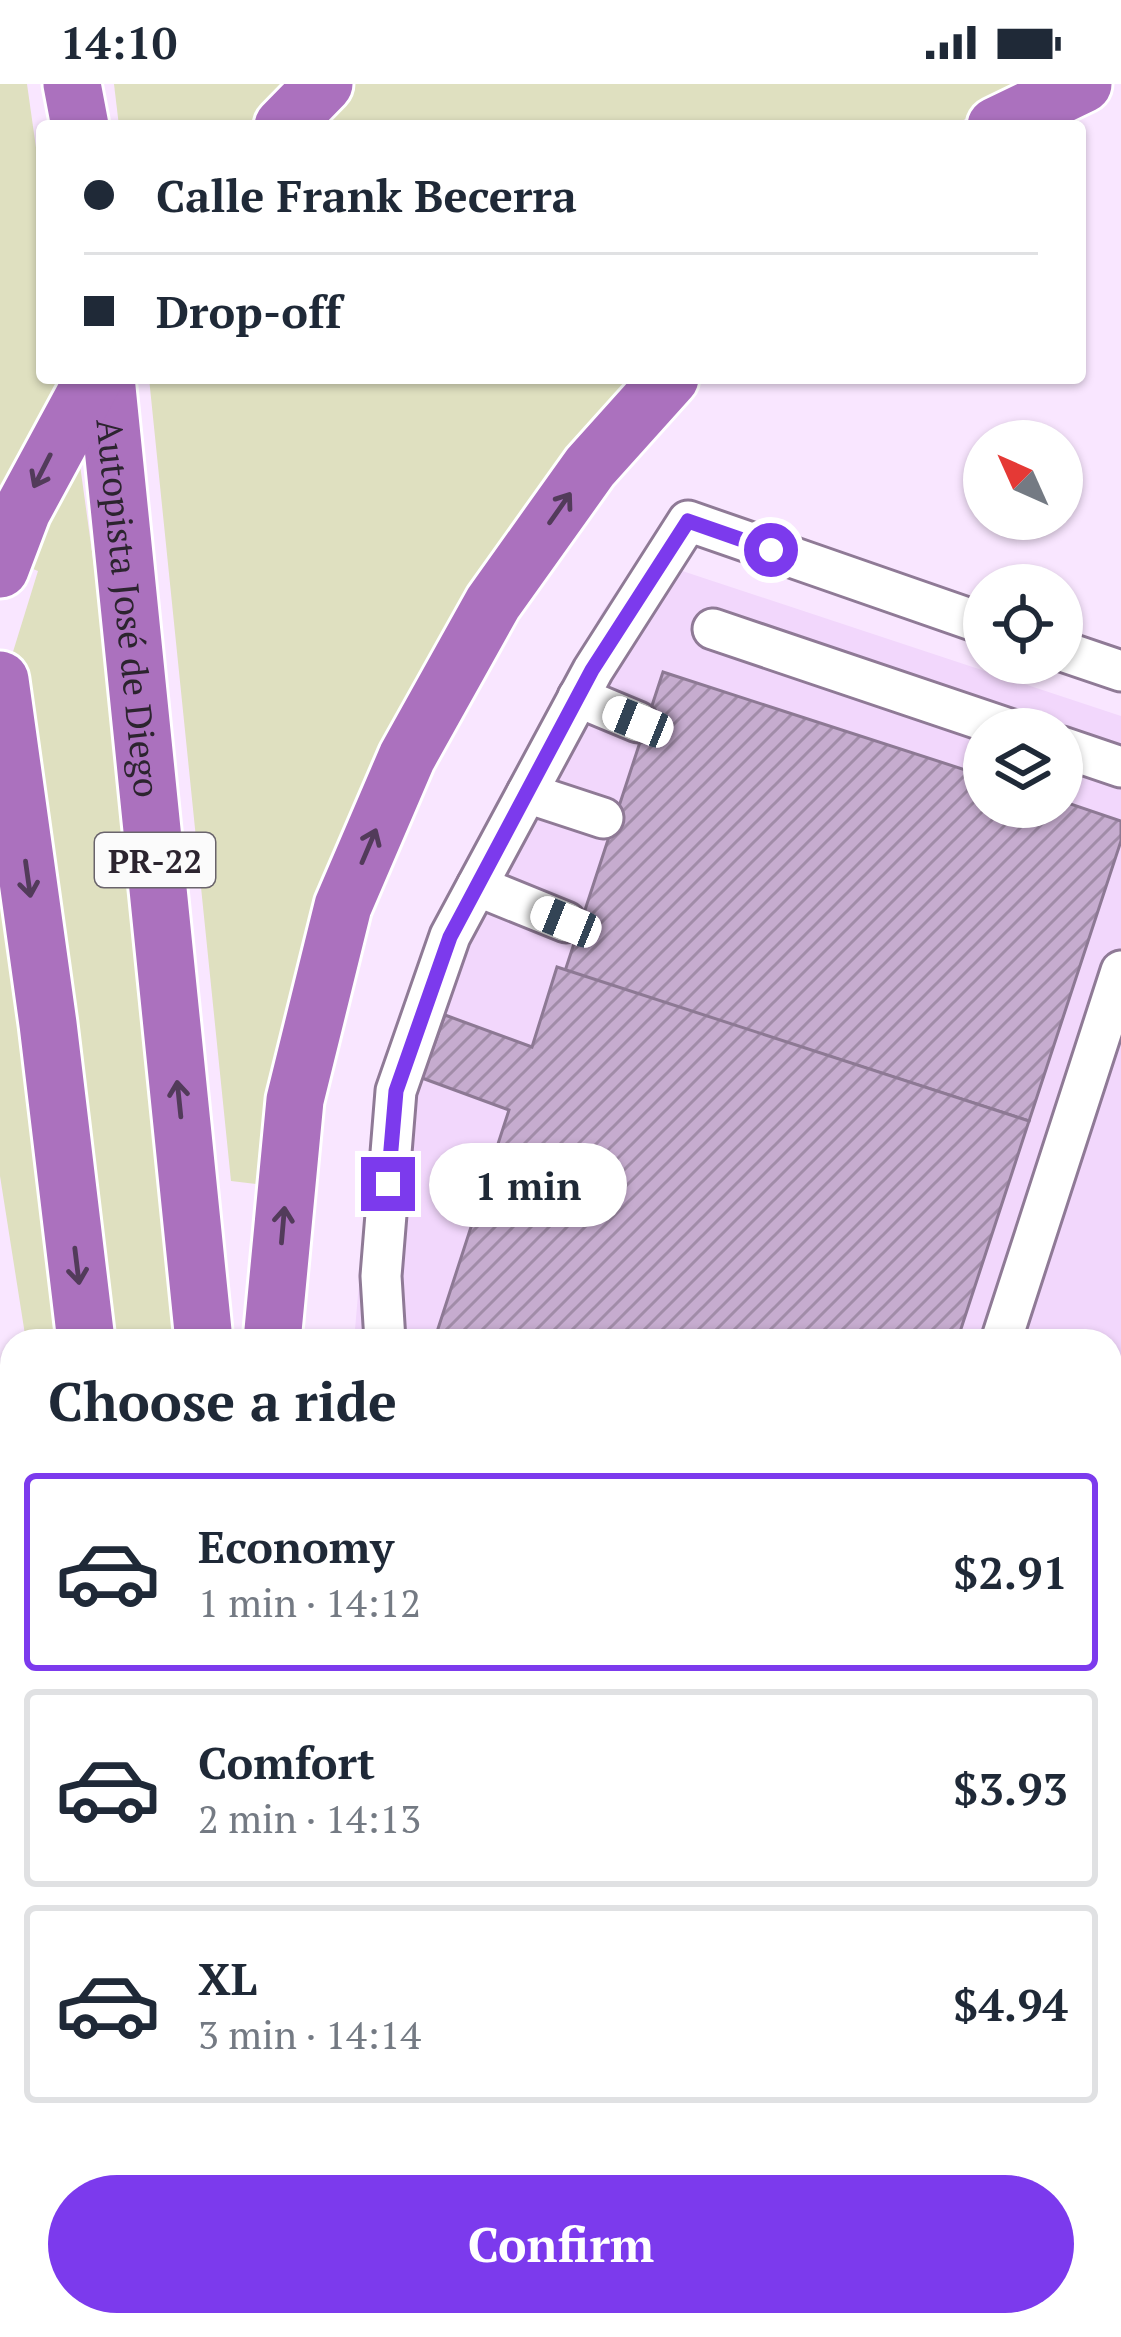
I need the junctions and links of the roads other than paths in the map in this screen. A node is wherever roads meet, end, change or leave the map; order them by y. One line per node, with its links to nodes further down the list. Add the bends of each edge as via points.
1 (72, 84): 3 (highway)
2 (1083, 84): 4 (highway)
3 (79, 120)
4 (1008, 120)
5 (91, 384): 8 (highway, one-way to 8)
6 (107, 384): 25 (highway, Autopista José de Diego / PR-22, one-way to 6)
7 (665, 384): 26 (highway, one-way to 7, via 295,1100 344,906 407,757 493,603 590,466)
8 (0, 569)
9 (963, 617): 14 (street, via 688,521)
10 (712, 629): 15 (street)
11 (1083, 658): 12 (street)
12 (1121, 671)
13 (0, 680): 24 (highway, one-way to 24)
14 (578, 697): 16 (street); 19 (street)
15 (963, 714)
16 (638, 722)
17 (1083, 754): 18 (street)
18 (1121, 767)
19 (527, 793): 20 (street); 21 (street)
20 (603, 818)
21 (477, 886): 22 (street); 27 (street, via 450,937 396,1091)
22 (566, 922)
23 (1121, 971): 28 (street)
24 (85, 1329)
25 (203, 1329)
26 (273, 1329)
27 (384, 1329)
28 (1005, 1329)

